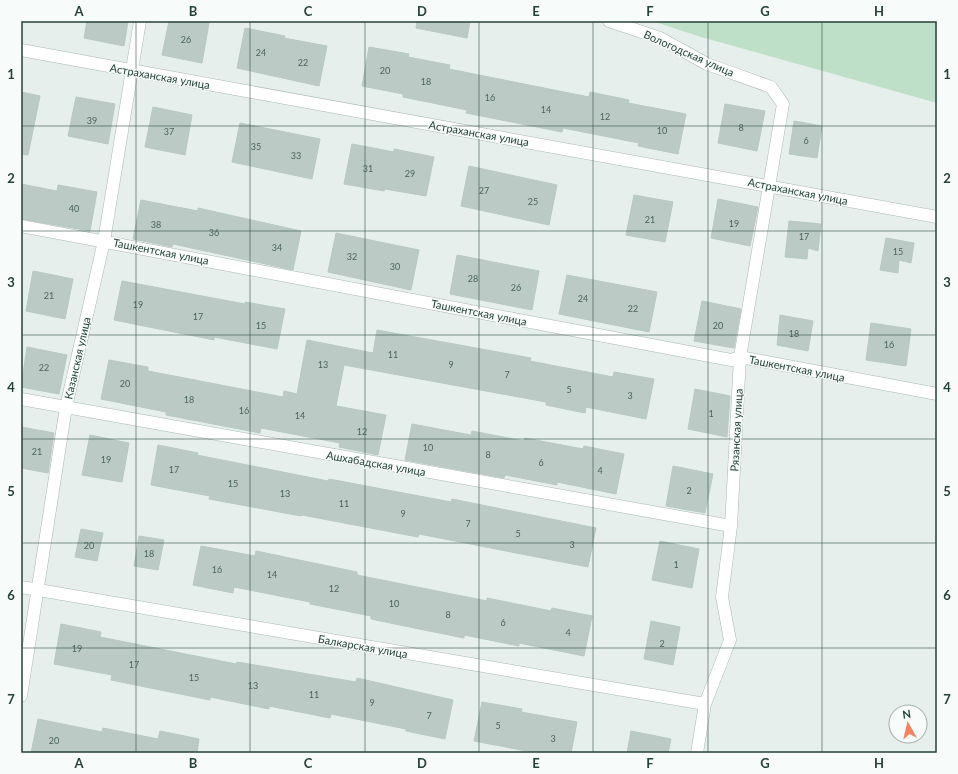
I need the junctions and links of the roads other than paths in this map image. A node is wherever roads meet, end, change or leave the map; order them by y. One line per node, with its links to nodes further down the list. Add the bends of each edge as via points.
1 (140, 21): 4 (street, Казанская улица)
2 (609, 21): 5 (street, Вологодская улица, via 660,38 707,64 771,87)
3 (21, 50): 4 (street, Астраханская улица)
4 (132, 71): 6 (street, Астраханская улица); 9 (street, Казанская улица)
5 (783, 104): 6 (street, Рязанская улица)
6 (770, 185): 7 (street, Астраханская улица); 10 (street, Рязанская улица)
7 (937, 217)
8 (21, 226): 9 (street, Ташкентская улица)
9 (104, 241): 10 (street, Ташкентская улица, via 731,360); 13 (street, Казанская улица)
10 (740, 357): 11 (street, Ташкентская улица); 14 (street, Рязанская улица)
11 (937, 394)
12 (21, 400): 13 (street, Ашхабадская улица)
13 (66, 407): 14 (street, Ашхабадская улица); 16 (street, Казанская улица)
14 (732, 526): 18 (street, Рязанская улица, via 722,597 730,640)
15 (21, 587): 16 (street, Балкарская улица)
16 (39, 590): 17 (street, Казанская улица); 18 (street, Балкарская улица)
17 (21, 696)
18 (704, 704): 19 (street, Рязанская улица)
19 (697, 753)

